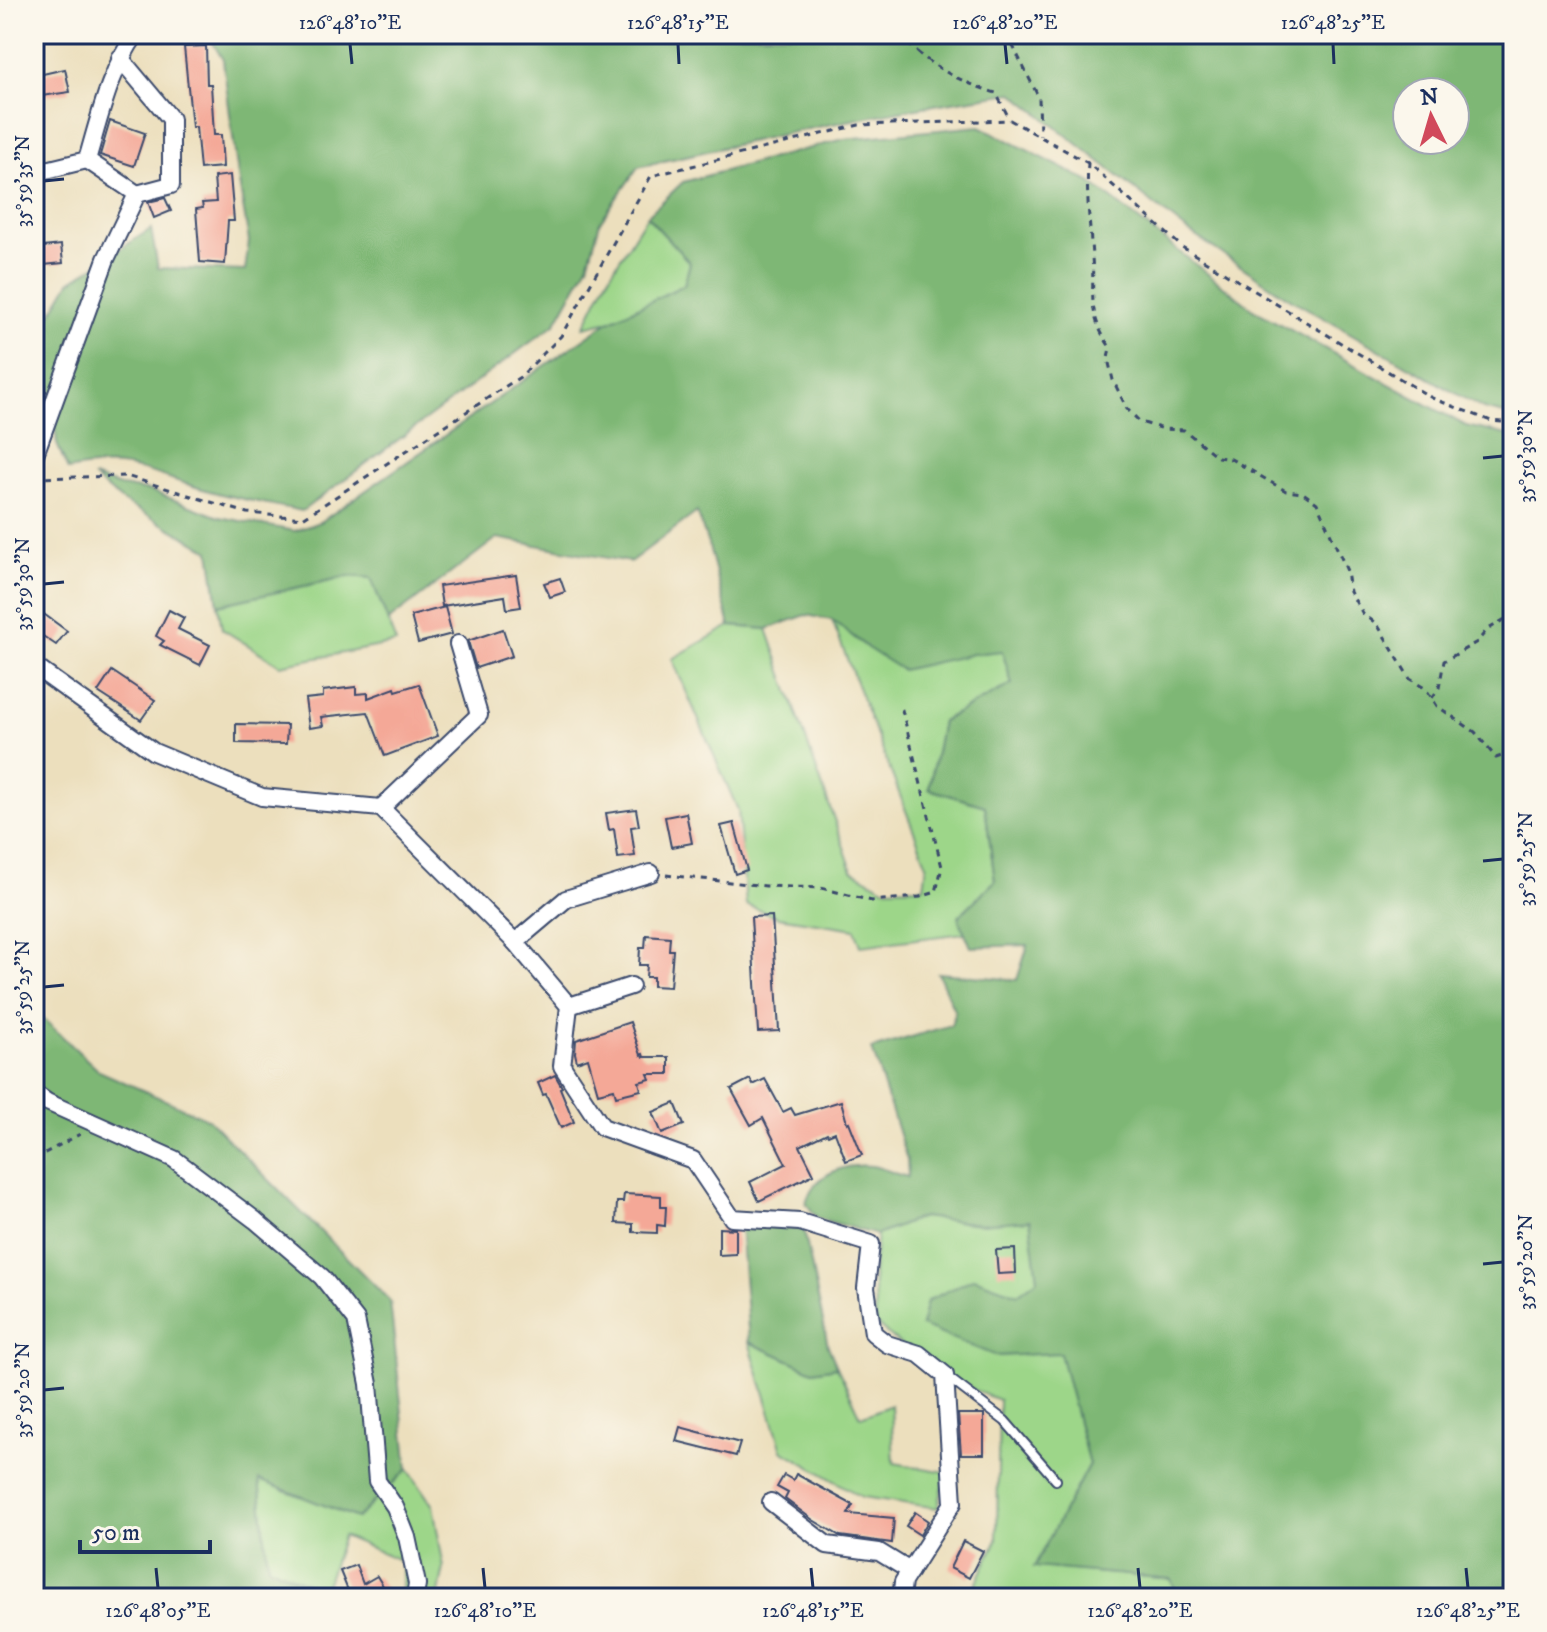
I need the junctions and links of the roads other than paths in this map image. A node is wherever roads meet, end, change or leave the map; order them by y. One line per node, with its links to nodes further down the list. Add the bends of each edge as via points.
1 (136, 34): 2 (street)
2 (120, 58): 3 (street); 5 (street, via 171,119 171,185)
3 (87, 160): 4 (street); 5 (street)
4 (34, 173)
5 (137, 194): 6 (street, via 106,259)
6 (34, 457)
7 (458, 644): 9 (street, via 479,715)
8 (34, 666): 9 (street, via 154,752 262,797)
9 (381, 808): 11 (street)
10 (651, 873): 11 (street, via 566,899)
11 (515, 942): 13 (street)
12 (631, 986): 13 (street)
13 (569, 1006): 15 (street, via 562,1066 602,1127 693,1160 732,1218 800,1222 871,1244 866,1288 873,1333 887,1344 919,1354)
14 (34, 1093): 19 (street, via 174,1159 322,1277 356,1320 369,1384 377,1481 407,1537)
15 (945, 1375): 16 (lane, via 1005,1421); 18 (street, via 953,1503)
16 (1056, 1480)
17 (771, 1502): 18 (street, via 827,1545 879,1552)
18 (910, 1571): 20 (street)
19 (415, 1598)
20 (901, 1598)

